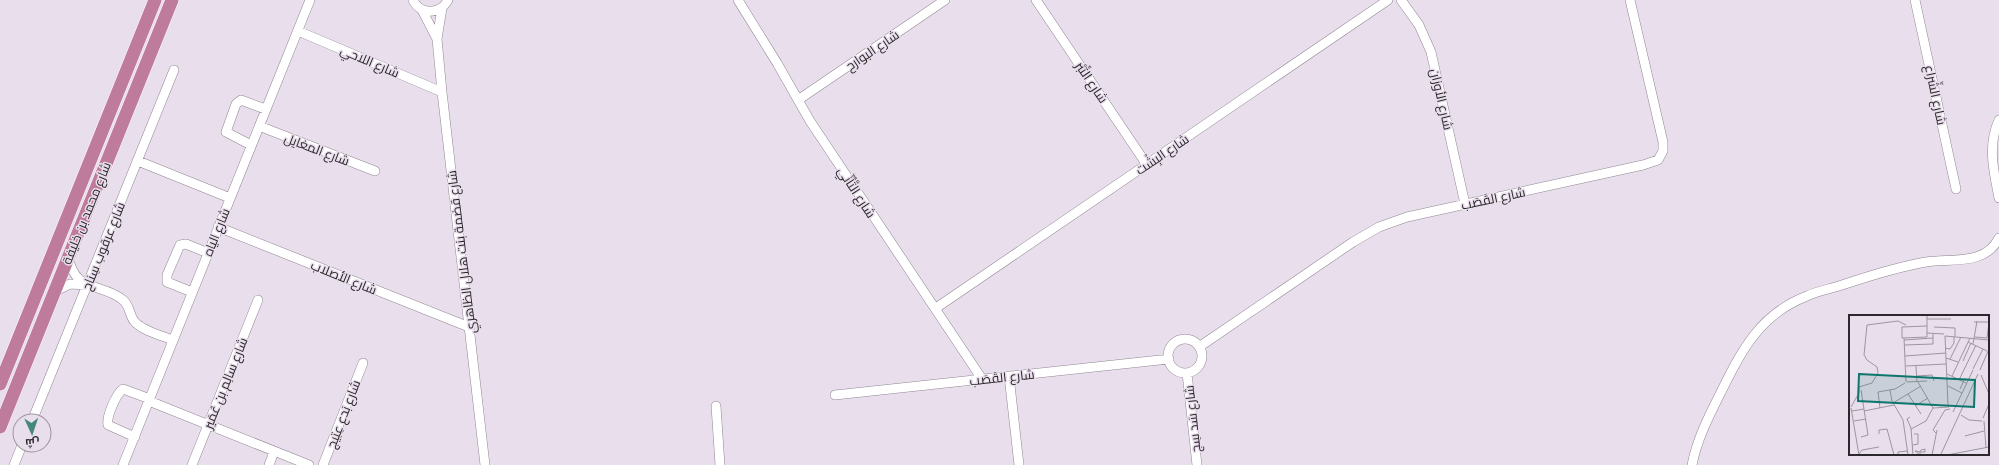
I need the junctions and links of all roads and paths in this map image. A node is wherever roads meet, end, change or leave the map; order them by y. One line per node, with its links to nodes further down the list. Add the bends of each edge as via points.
1 (155, 0): 47 (highway, شارع محمد بن خليفة)
2 (172, 0): 33 (highway, شارع محمد بن خليفة)
3 (310, 0): 14 (street, شارع الياه)
4 (412, 0): 13 (street, شارع قضمة بنت هلال الظاهري)
5 (738, 0): 18 (street, شارع التَّأنِّي)
6 (945, 0): 18 (street, شارع البوارح)
7 (1036, 0): 24 (street, شارع التِّبْر)
8 (1388, 0): 24 (street, شارع البِشْت)
9 (1402, 0): 29 (street, شارع الأوزان, via 1419,25 1431,52)
10 (1630, 0): 29 (street, شارع القَصَب, via 1663,142 1663,151 1658,160)
11 (1915, 0): 26 (street, شارع الشِّراع)
12 (447, 3): 13 (street, via 429,12); 15 (street, شارع قضمة بنت هلال الظاهري)
13 (422, 10): 15 (street, شارع قضمة بنت هلال الظاهري)
14 (298, 30): 17 (street, شارع اللاحي); 19 (street, شارع الياه)
15 (438, 39): 17 (street, شارع قضمة بنت هلال الظاهري)
16 (174, 70): 23 (street, شارع عرقوب سِناح)
17 (442, 92): 39 (street, شارع قضمة بنت هلال الظاهري)
18 (798, 100): 38 (street, شارع التَّأنِّي, via 864,205)
19 (266, 109): 21 (street, شارع الياه); 22 (street, via 241,100 236,104 226,132)
20 (1999, 120): 28 (street, via 1993,138 1992,154)
21 (259, 126): 22 (street, شارع الياه); 25 (street, شارع المغايل)
22 (251, 145): 27 (street, شارع الياه)
23 (138, 161): 27 (street); 34 (street, شارع عرقوب سِناح)
24 (1147, 165): 38 (street, شارع البِشْت)
25 (376, 171)
26 (1956, 189)
27 (230, 198): 30 (street, شارع الياه)
28 (1999, 198)
29 (1465, 204): 41 (street, شارع القَصَب, via 1407,217 1379,227)
30 (218, 227): 32 (street, شارع الياه); 39 (street, شارع الأصلاب)
31 (1999, 238): 67 (street, via 1989,251 1979,257 1926,262 1892,269 1807,296 1776,313 1752,335 1741,353 1708,418)
32 (208, 253): 36 (street, شارع الياه); 36 (street, via 186,244 180,245 166,275 167,282)
33 (68, 256): 34 (street, via 74,273); 35 (highway, شارع محمد بن خليفة)
34 (87, 285): 35 (street, via 70,284); 40 (street, via 120,298 137,325); 51 (street, شارع عرقوب سِناح)
35 (54, 292): 53 (highway, شارع محمد بن خليفة)
36 (192, 292): 40 (street, شارع الياه)
37 (258, 300): 52 (street, شارع سالِم بن عُمَير)
38 (936, 308): 46 (street, شارع التَّأنِّي)
39 (469, 327): 63 (street, شارع قضمة بنت هلال الظاهري)
40 (172, 340): 49 (street, شارع الياه)
41 (1199, 347): 42 (street, via 1192,340 1177,342 1170,349); 44 (street, via 1200,363)
42 (1169, 359): 44 (street, via 1170,364 1177,370); 45 (street, شارع القَصَب)
43 (363, 363): 62 (street, شارع بَدع عِتِيج)
44 (1187, 373): 66 (street, شارع سَد سِج)
45 (1009, 376): 46 (street, شارع القَصَب); 65 (street)
46 (982, 379): 48 (street, شارع القَصَب)
47 (0, 384)
48 (835, 395)
49 (150, 400): 52 (street); 54 (street, شارع الياه); 54 (street, via 123,389 108,419 108,426)
50 (716, 406): 64 (street)
51 (35, 413)
52 (208, 425): 55 (street); 59 (street, شارع سالِم بن عُمَير)
53 (0, 427)
54 (135, 437): 58 (street, شارع الياه)
55 (274, 452): 60 (street); 61 (street)
56 (19, 453): 57 (street)
57 (14, 465)
58 (123, 465)
59 (192, 465)
60 (269, 465)
61 (309, 465)
62 (323, 465)
63 (485, 465)
64 (720, 465)
65 (1019, 465)
66 (1197, 465)
67 (1692, 465)

